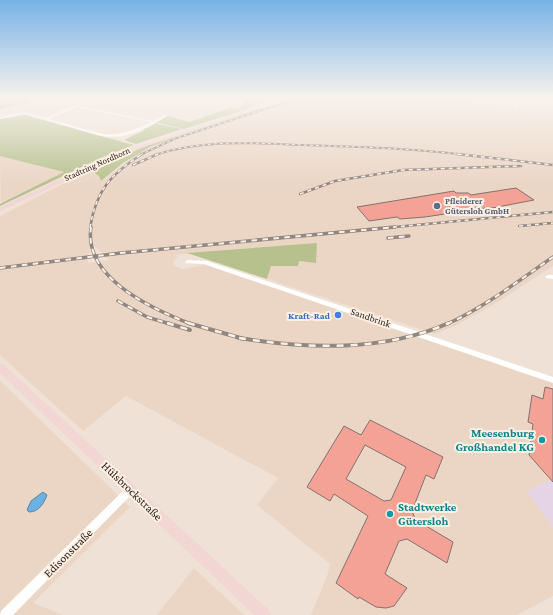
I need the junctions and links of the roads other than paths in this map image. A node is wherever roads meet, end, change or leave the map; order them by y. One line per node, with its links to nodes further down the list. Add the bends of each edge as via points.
1 (75, 127): 2 (street, via 109,136 127,134)
2 (143, 127)
3 (201, 127): 4 (main road, Stadtring Nordhorn, via 126,150)
4 (60, 181): 5 (main road, Stadtring Nordhorn); 6 (main road, Stadtring Nordhorn)
5 (0, 209)
6 (0, 212)
7 (188, 262): 9 (street, Sandbrink, via 209,263)
8 (0, 367): 10 (main road, Hülsbrockstraße)
9 (553, 380)
10 (130, 490): 11 (street, Edisonstraße); 12 (main road, Hülsbrockstraße)
11 (5, 615)
12 (264, 615)

